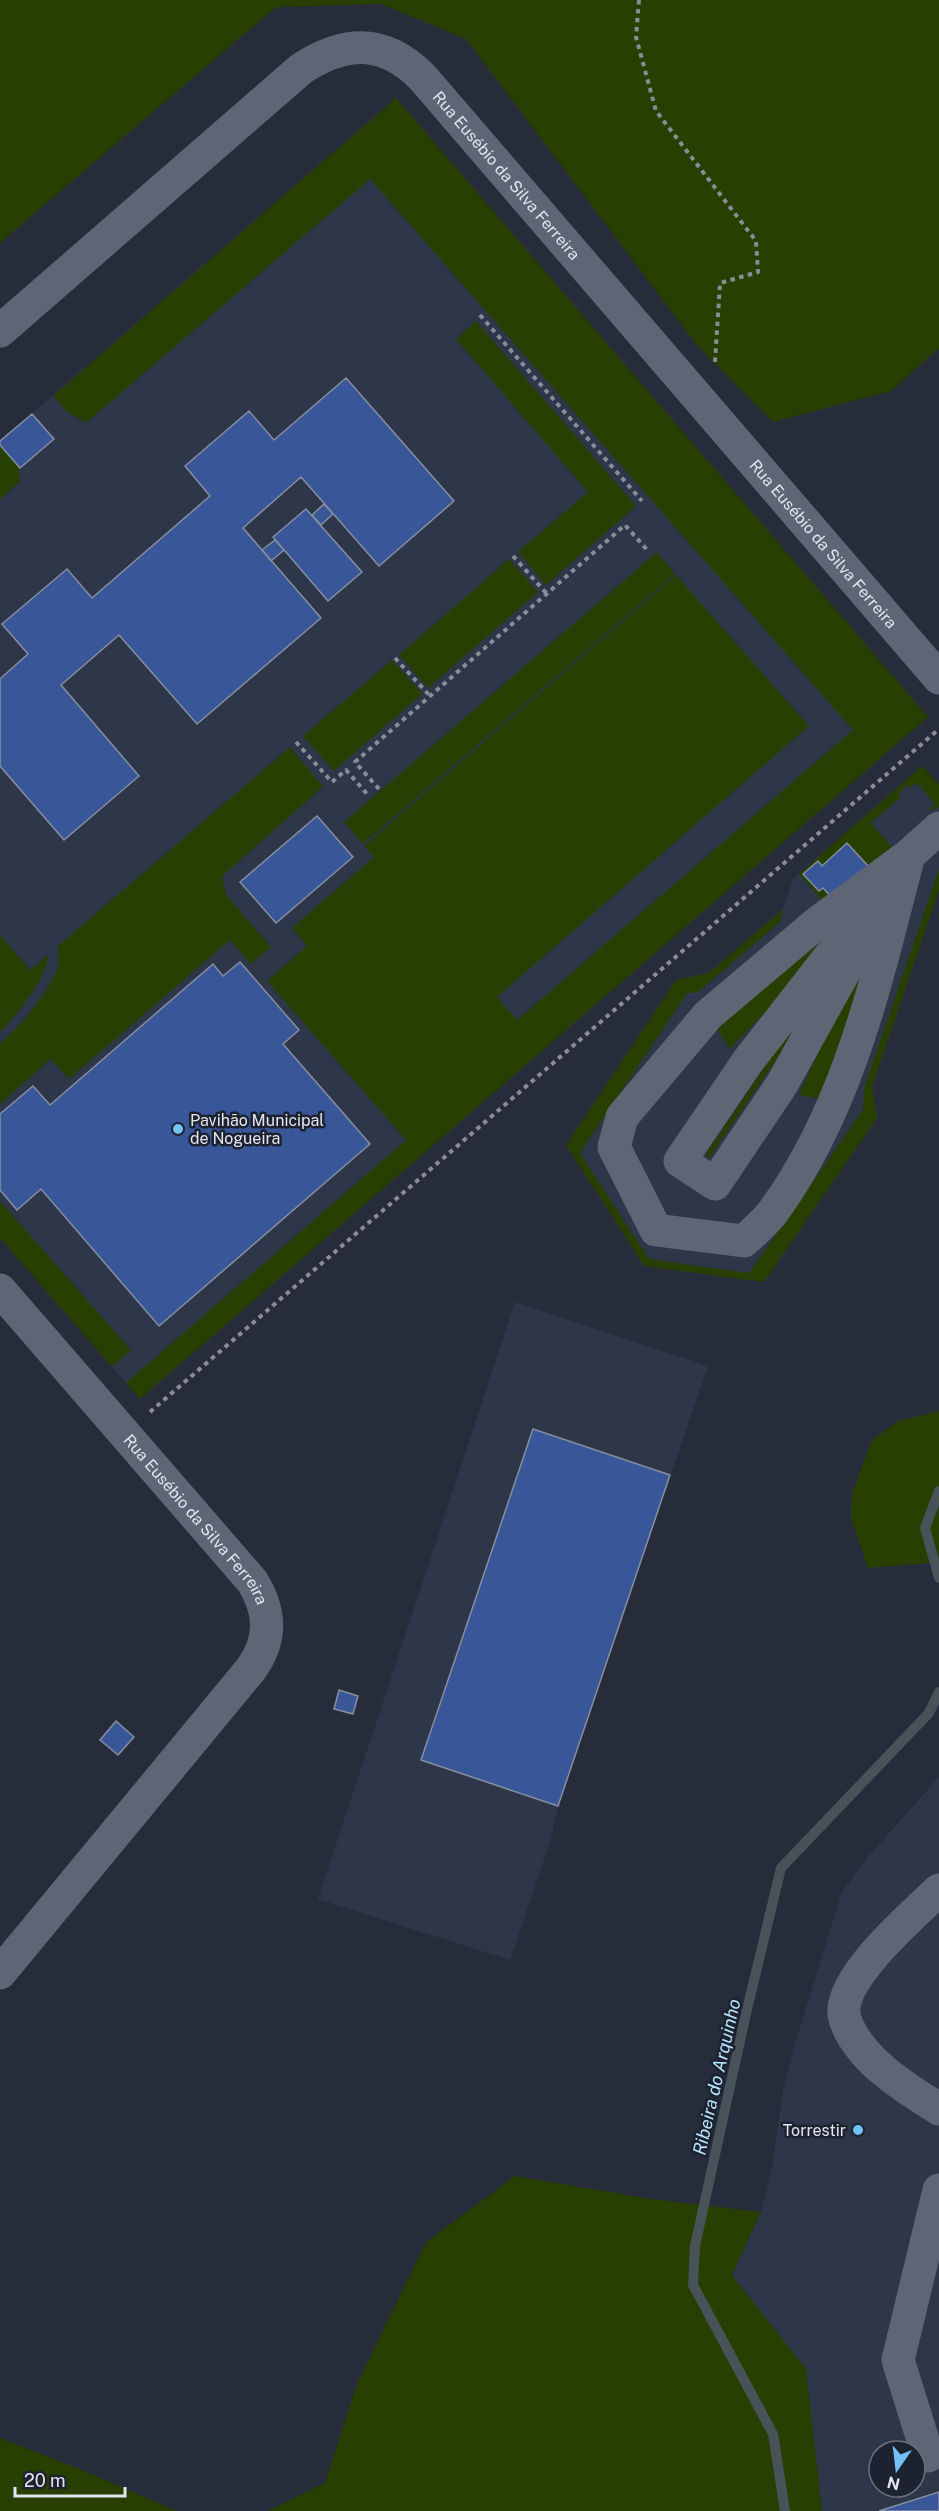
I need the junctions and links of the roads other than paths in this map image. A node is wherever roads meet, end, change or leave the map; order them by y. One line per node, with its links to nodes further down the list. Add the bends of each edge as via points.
1 (0, 331): 2 (street, Rua Eusébio da Silva Ferreira, via 301,69 319,57 345,48 376,49 403,59 423,78)
2 (939, 678)
3 (939, 828): 4 (street)
4 (909, 855): 4 (street, via 748,1061 680,1161 715,1184 782,1084); 4 (street, via 817,923 708,1015 622,1117 614,1147 656,1230 744,1241 772,1213 821,1134 841,1086 879,970)
5 (0, 1290): 7 (street, Rua Eusébio da Silva Ferreira, via 252,1581 263,1600 268,1629 260,1658)
6 (939, 1890): 8 (street, via 864,1966 848,1992 844,2014 853,2037 881,2069)
7 (0, 1973)
8 (939, 2109)
9 (939, 2190): 10 (street, via 897,2360)
10 (928, 2456)

